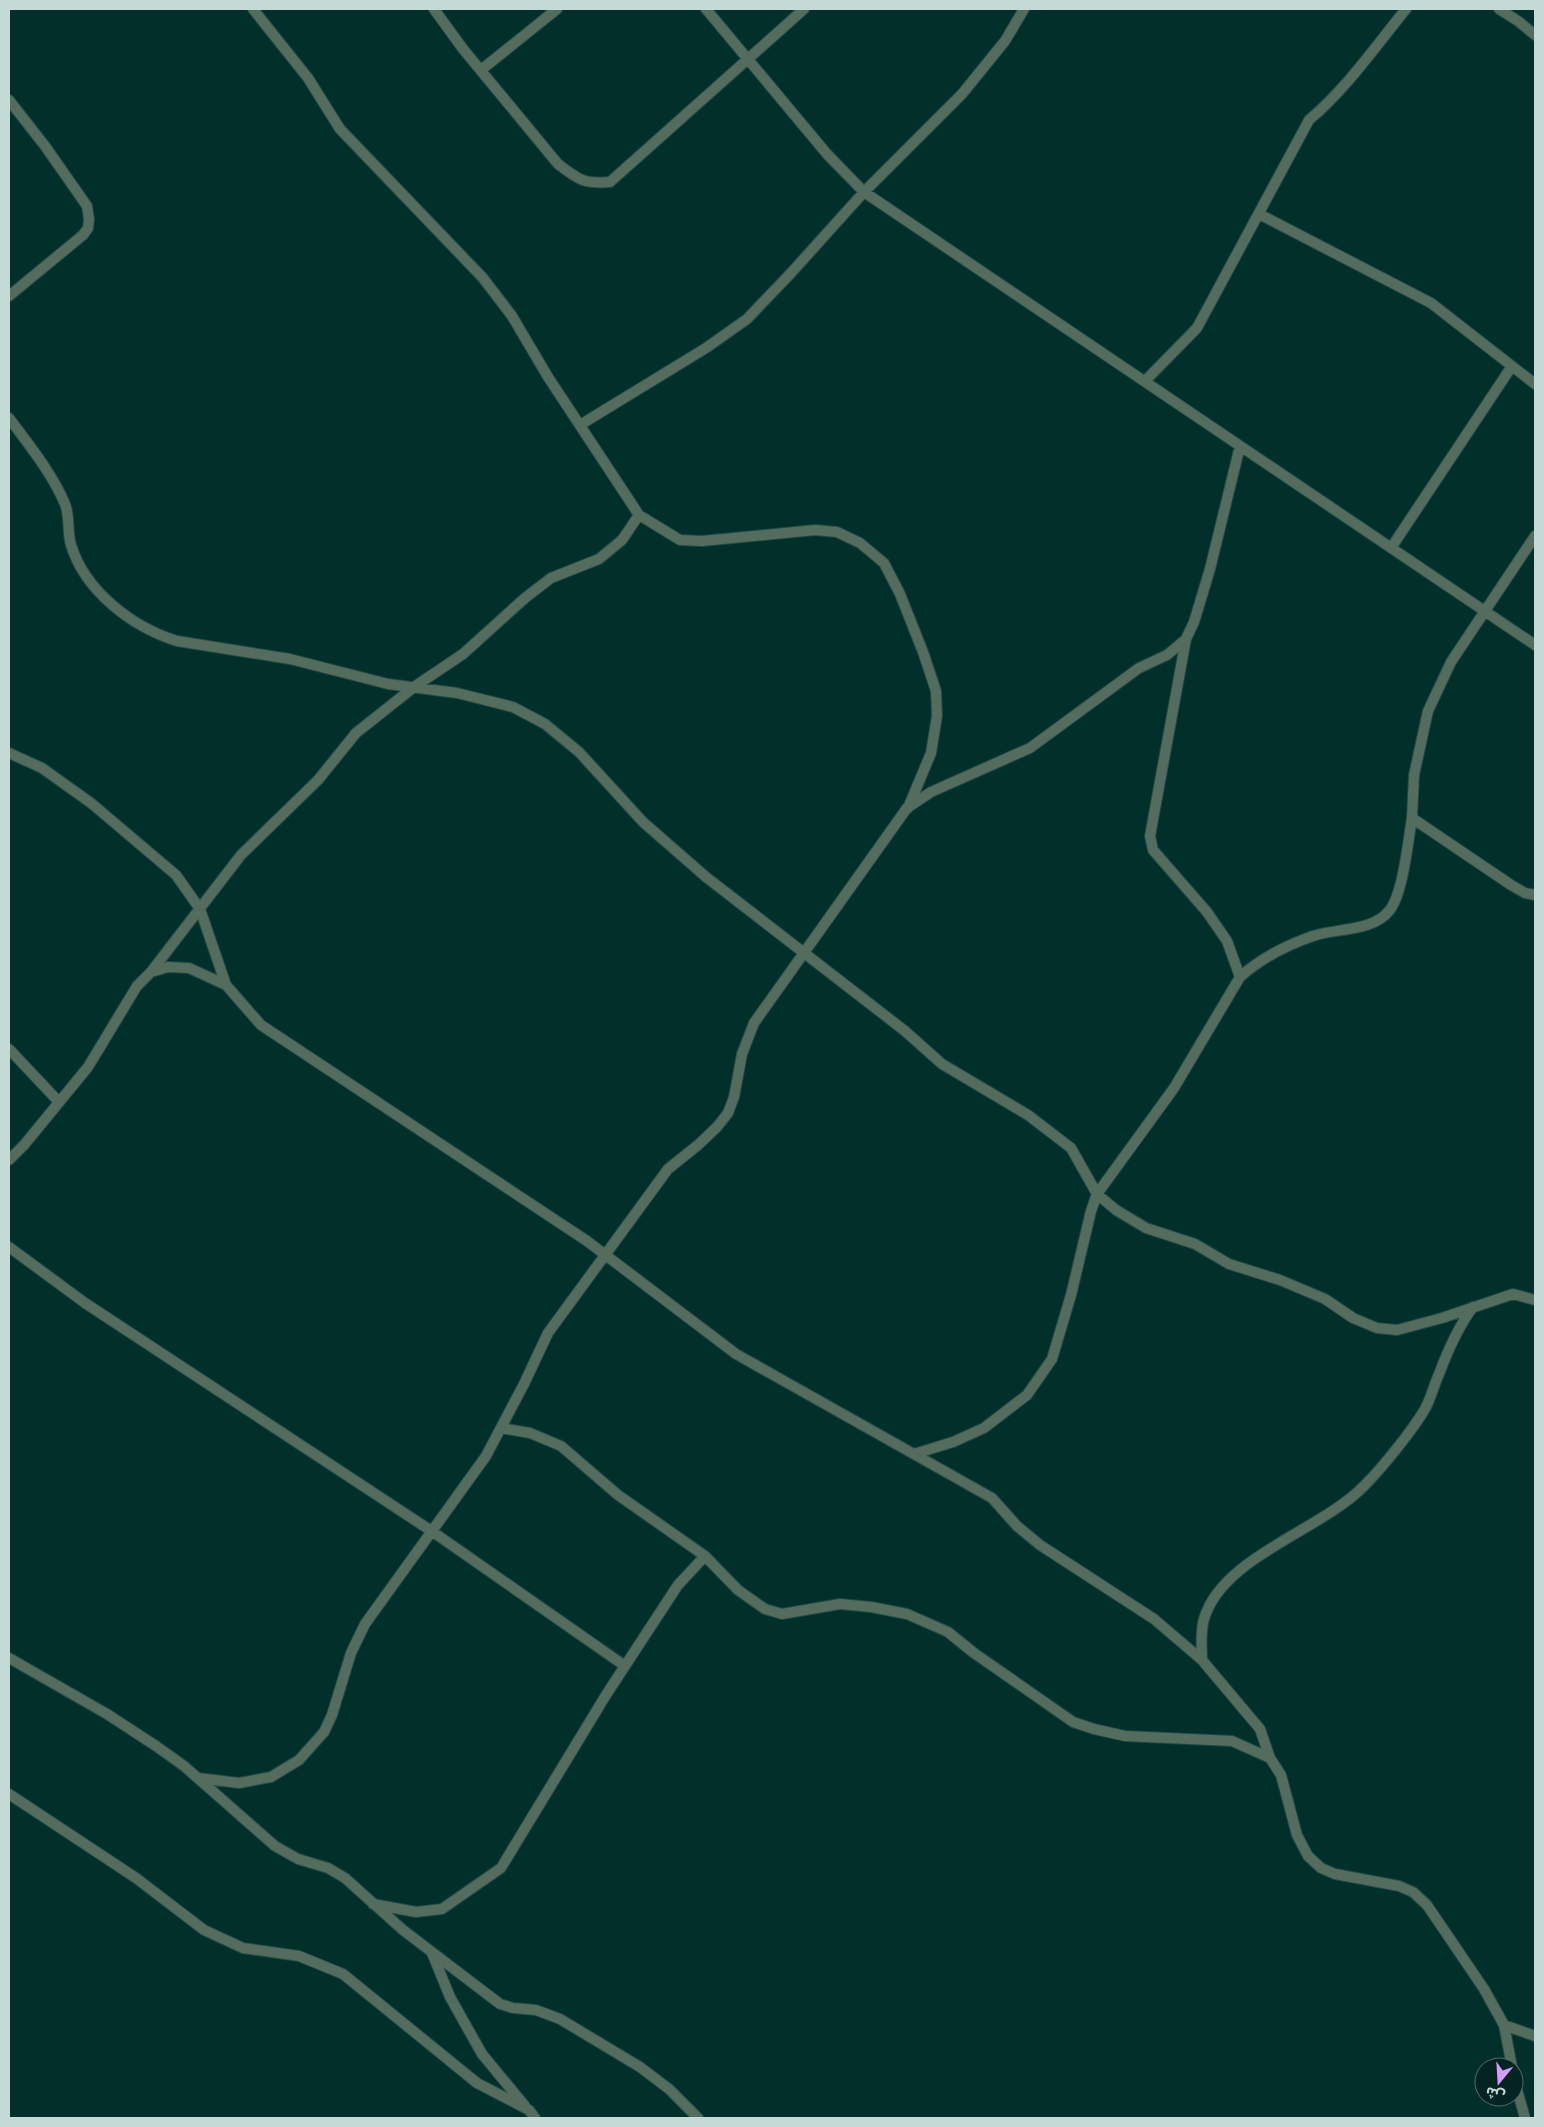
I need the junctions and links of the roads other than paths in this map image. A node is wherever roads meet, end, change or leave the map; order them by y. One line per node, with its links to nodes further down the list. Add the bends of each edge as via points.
1 (253, 9): 20 (street, via 308,78 340,129 483,278 512,316)
2 (434, 9): 11 (street)
3 (557, 9): 11 (street)
4 (706, 9): 10 (street)
5 (804, 9): 10 (street)
6 (1024, 9): 13 (street, via 1005,41 962,94)
7 (1406, 9): 14 (street, via 1364,61 1309,120)
8 (1499, 9): 9 (street)
9 (1535, 35)
10 (746, 59): 11 (street, via 610,182 591,183 576,178 558,164); 13 (street)
11 (481, 70)
12 (9, 100): 15 (street, via 86,206 89,219 83,235)
13 (864, 192): 17 (street); 20 (street, via 747,319 706,348)
14 (1259, 214): 16 (street, via 1431,303); 17 (street, via 1197,328)
15 (9, 296)
16 (1512, 366): 18 (street); 24 (street)
17 (1145, 381): 21 (street)
18 (1535, 384)
19 (9, 418): 28 (street, via 57,486 66,507 70,544 82,571 103,596 136,622 177,640 290,659 388,684)
20 (580, 425): 22 (street)
21 (1240, 446): 24 (street); 26 (street, via 1207,578)
22 (639, 515): 28 (street, via 622,540 599,559 552,578 463,654); 30 (street, via 680,540 815,530 837,532 860,543 884,563 900,594 936,691 937,716 931,753)
23 (1535, 536): 25 (street)
24 (1391, 548): 25 (street)
25 (1486, 612): 27 (street); 31 (street, via 1451,662 1428,711 1414,775)
26 (1186, 639): 30 (street, via 1167,654 1139,668 1030,748 931,792); 36 (street, via 1150,836 1153,850 1207,912 1227,941)
27 (1535, 645)
28 (414, 687): 33 (street, via 356,733 318,780 241,855); 34 (street, via 457,692 513,707 545,724 579,752 643,822 706,877)
29 (9, 752): 33 (street, via 42,768 91,803 176,875)
30 (908, 808): 34 (street)
31 (1412, 818): 32 (street, via 1510,885); 36 (street, via 1400,884 1390,911 1379,920 1314,935 1290,945)
32 (1535, 895)
33 (200, 909): 35 (street); 37 (street)
34 (803, 953): 41 (street, via 905,1031 942,1064 1028,1115 1071,1148); 43 (street, via 754,1023 742,1054 728,1112 698,1146 668,1169)
35 (150, 972): 37 (street, via 168,967 189,968); 39 (street, via 137,986 88,1067)
36 (1240, 977): 41 (street, via 1174,1088)
37 (226, 985): 43 (street, via 261,1025)
38 (9, 1049): 39 (street)
39 (60, 1102): 40 (street)
40 (9, 1160)
41 (1097, 1194): 45 (street, via 1146,1228 1195,1244 1229,1264 1325,1299 1353,1318 1377,1328 1396,1330); 47 (street, via 1052,1359 1027,1395 984,1428)
42 (9, 1246): 48 (street, via 85,1303)
43 (605, 1255): 46 (street, via 548,1333); 47 (street, via 736,1354)
44 (1535, 1300): 45 (street, via 1513,1294)
45 (1473, 1307): 51 (street, via 1460,1324 1425,1408 1365,1486 1342,1506 1250,1562 1227,1580 1204,1619)
46 (501, 1428): 48 (street, via 486,1456); 49 (street, via 530,1433 560,1446 618,1495)
47 (914, 1454): 51 (street, via 992,1498 1017,1526 1040,1545 1154,1619)
48 (433, 1532): 52 (street); 54 (street, via 365,1624 351,1653 324,1732 299,1760 272,1777 239,1783)
49 (705, 1556): 52 (street, via 678,1585); 53 (street, via 738,1590 765,1609 782,1614 840,1604 871,1607 907,1614 948,1632 1073,1722 1125,1736 1232,1741)
50 (9, 1658): 54 (street, via 148,1740)
51 (1202, 1660): 53 (street, via 1260,1730)
52 (625, 1666): 56 (street, via 500,1868 442,1910 416,1912)
53 (1270, 1758): 58 (street, via 1281,1775 1296,1836 1308,1856 1321,1868 1335,1874 1400,1886 1413,1892 1427,1906 1479,1981)
54 (198, 1778): 56 (street, via 275,1846 345,1878)
55 (9, 1794): 61 (street, via 136,1878 204,1930 243,1948 298,1956 343,1974 477,2083)
56 (373, 1904): 57 (street)
57 (432, 1952): 61 (street, via 450,1997 482,2054); 62 (street, via 500,2004 546,2013 640,2067 669,2089)
58 (1504, 2025): 59 (street); 60 (street)
59 (1535, 2036)
60 (1510, 2057)
61 (532, 2114)
62 (698, 2118)

